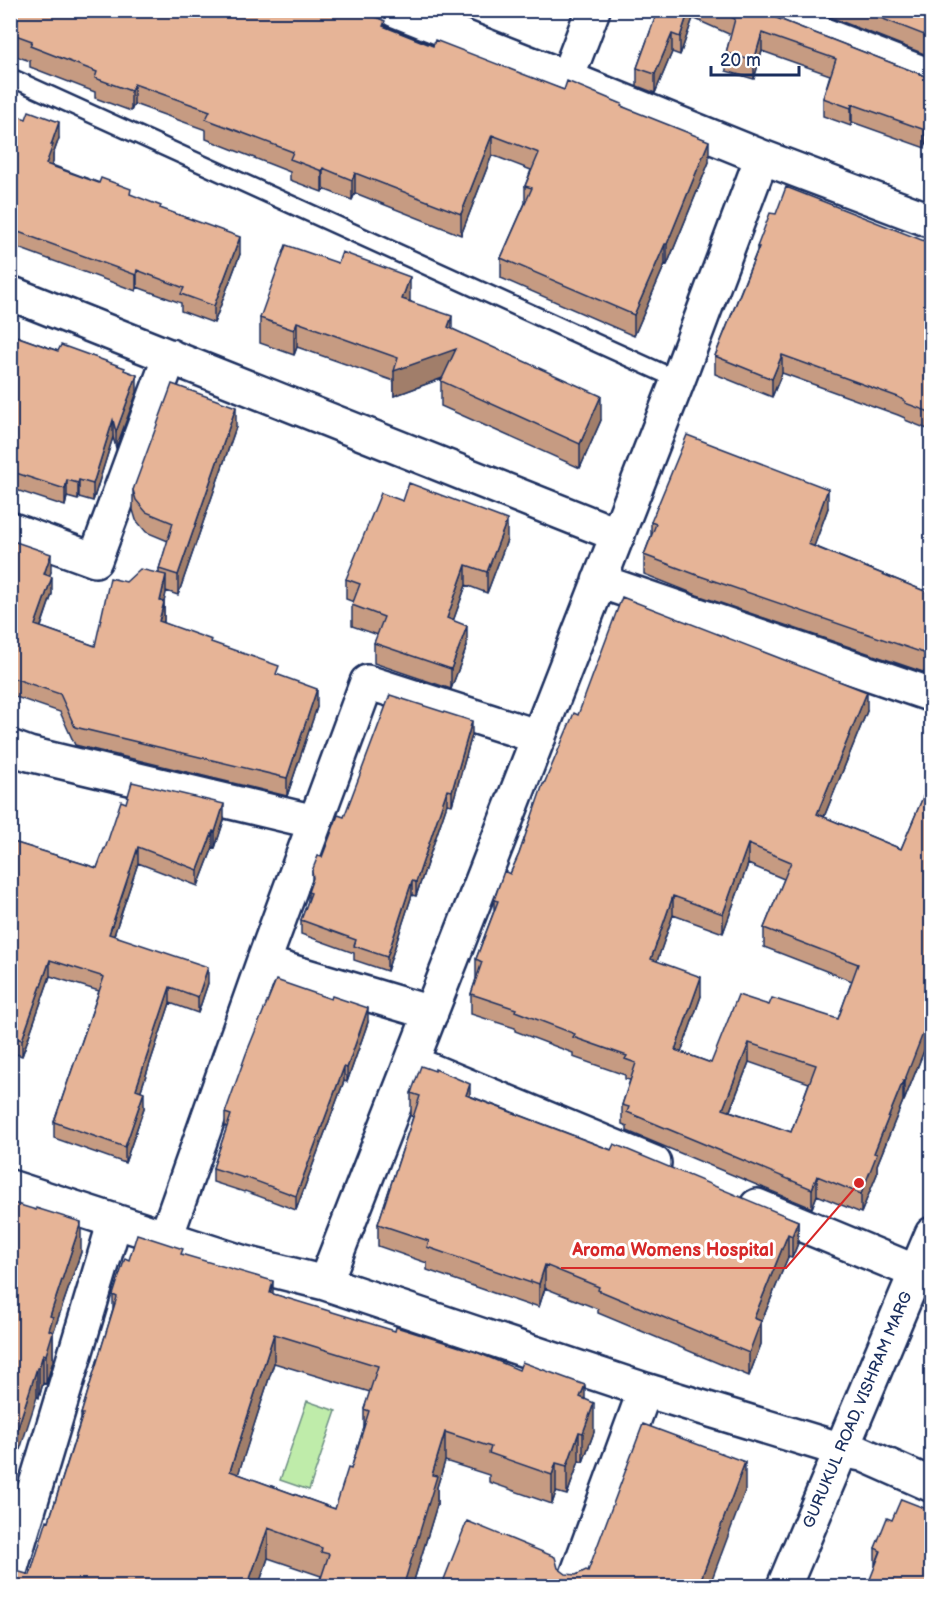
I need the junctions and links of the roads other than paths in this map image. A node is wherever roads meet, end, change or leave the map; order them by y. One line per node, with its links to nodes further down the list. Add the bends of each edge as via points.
1 (395, 10): 6 (street)
2 (593, 10): 6 (street)
3 (759, 10): 5 (street)
4 (10, 77): 11 (lane)
5 (932, 77)
6 (567, 78): 7 (street)
7 (762, 157): 8 (street); 11 (street)
8 (932, 221)
9 (10, 293): 10 (street)
10 (170, 356): 12 (street, via 95,560); 13 (street)
11 (678, 380): 13 (street)
12 (10, 529)
13 (618, 535): 14 (street)
14 (599, 581): 15 (street); 16 (street)
15 (932, 695)
16 (539, 737): 18 (street, via 367,682); 20 (street)
17 (10, 747): 18 (street)
18 (315, 822): 19 (street)
19 (263, 963): 20 (street); 27 (street)
20 (431, 1012): 21 (street)
21 (412, 1062): 22 (street); 29 (street)
22 (686, 1176)
23 (10, 1187): 25 (street)
24 (729, 1194): 28 (street)
25 (115, 1221): 27 (street); 33 (street)
26 (932, 1234): 28 (street, GURUKUL ROAD, VISHRAM MARG)
27 (166, 1238): 29 (street)
28 (924, 1278): 31 (street, GURUKUL ROAD, VISHRAM MARG)
29 (325, 1283): 30 (street)
30 (645, 1389): 31 (street); 34 (street)
31 (852, 1452): 32 (street); 35 (street, GURUKUL ROAD, VISHRAM MARG); 36 (street, GURUKUL ROAD, VISHRAM MARG)
32 (932, 1485)
33 (10, 1570)
34 (573, 1587)
35 (784, 1587)
36 (803, 1587)

